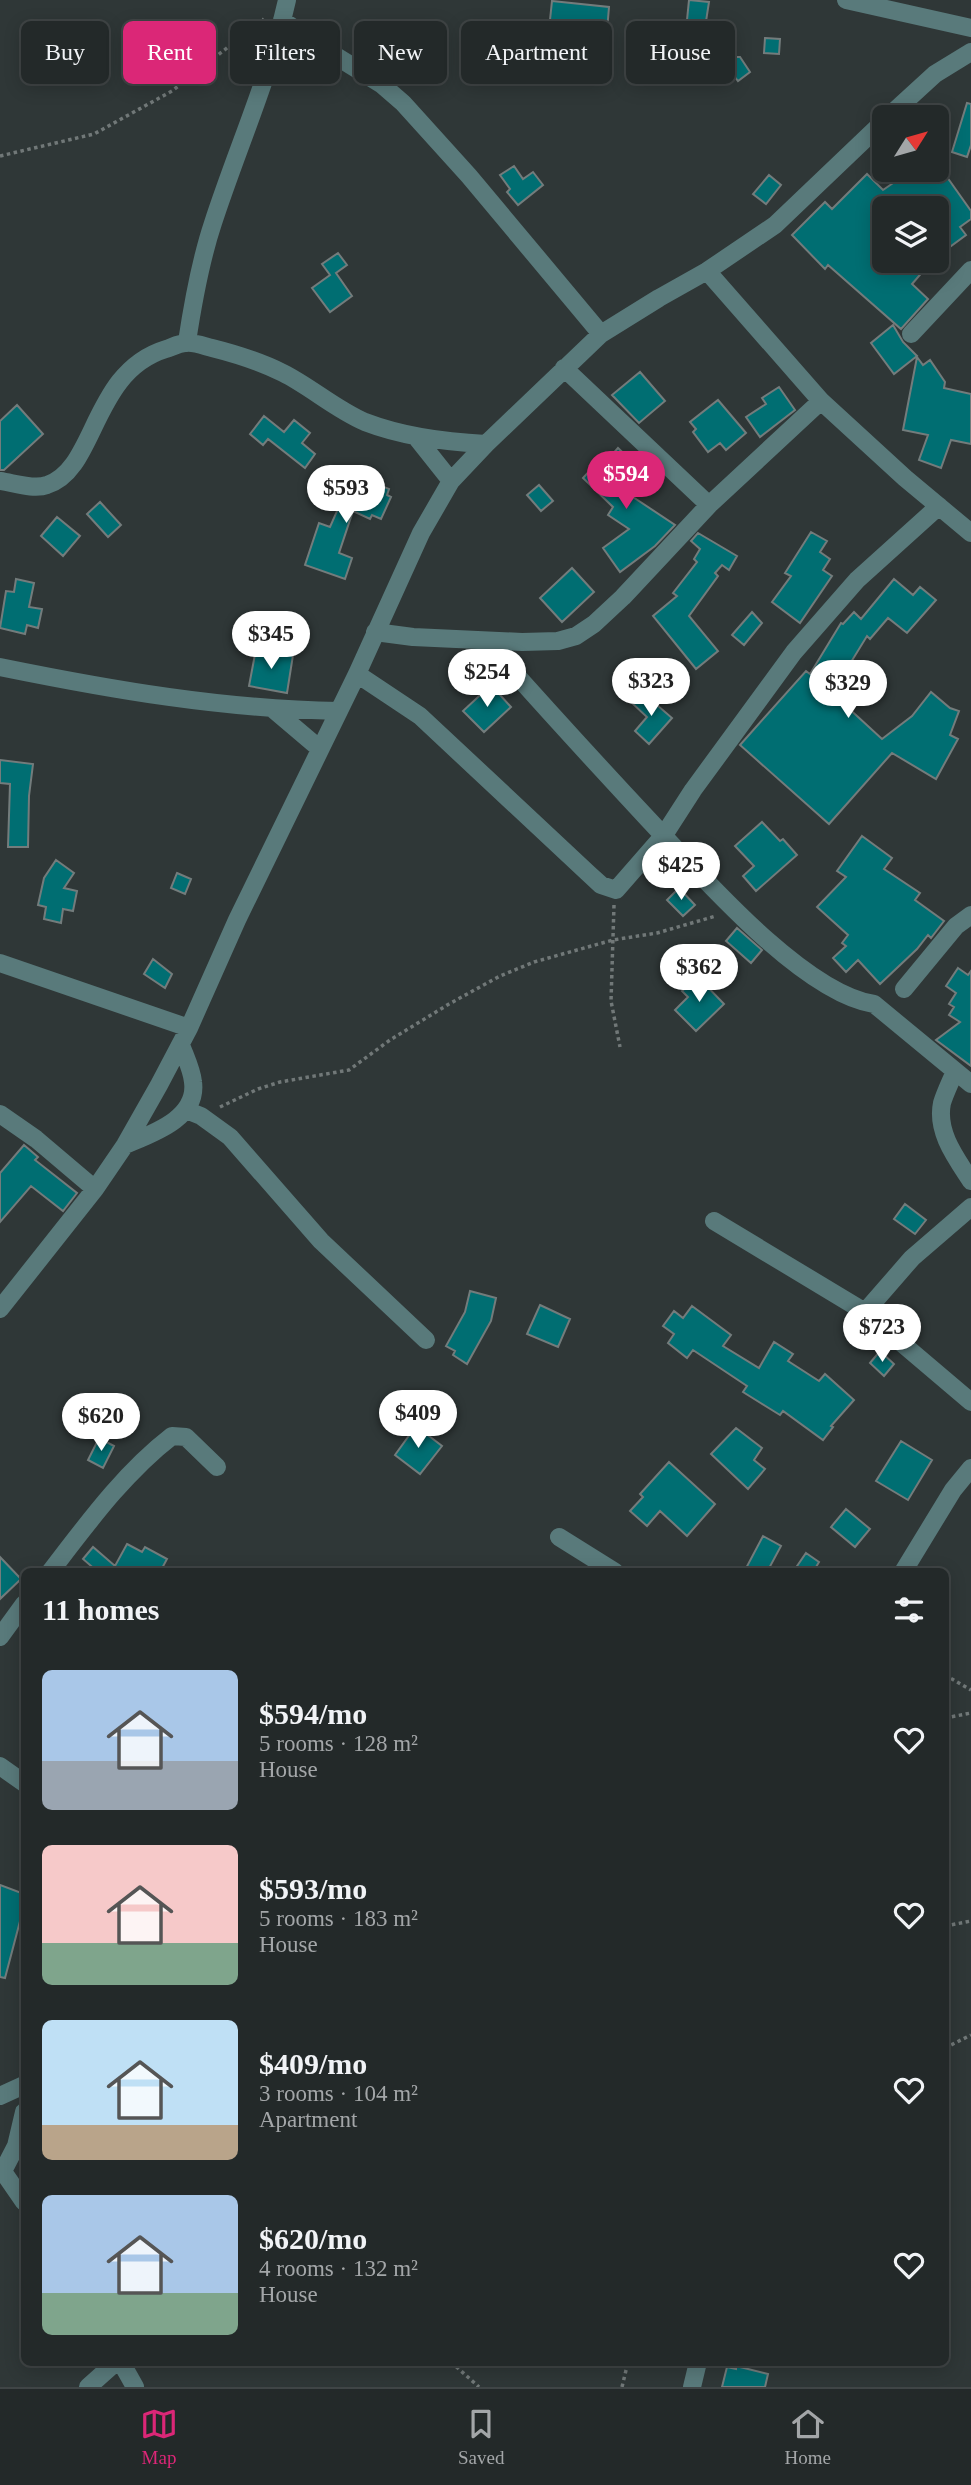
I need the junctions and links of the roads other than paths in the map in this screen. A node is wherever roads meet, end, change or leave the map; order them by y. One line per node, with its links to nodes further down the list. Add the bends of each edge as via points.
1 (846, 0): 3 (street)
2 (285, 8): 9 (street, via 318,45 404,103); 11 (street, via 212,225 196,283)
3 (971, 28)
4 (971, 52): 5 (street, via 935,74)
5 (901, 105)
6 (872, 132): 8 (street, via 775,225)
7 (971, 270): 10 (street)
8 (708, 271): 9 (street); 13 (street)
9 (601, 334): 12 (street)
10 (911, 334)
11 (187, 342): 14 (street, via 230,352 283,373 364,421); 16 (street, via 140,360 124,374 74,465 60,480 45,486)
12 (564, 369): 15 (street); 18 (street)
13 (821, 401): 18 (street); 19 (street)
14 (416, 438): 15 (street); 17 (street)
15 (485, 444): 17 (street)
16 (0, 481)
17 (451, 481): 21 (street)
18 (709, 505): 22 (street, via 623,597 576,636 558,641)
19 (939, 506): 20 (street); 28 (street, via 857,580 794,652)
20 (971, 533)
21 (375, 632): 22 (street); 24 (street)
22 (486, 641): 28 (street)
23 (0, 667): 25 (street, via 120,691)
24 (357, 674): 26 (street); 28 (street, via 420,716 601,885 616,890)
25 (274, 710): 26 (street); 27 (street)
26 (339, 711): 27 (street)
27 (320, 749): 32 (street)
28 (664, 835): 34 (street, via 799,967 855,1001 874,1004)
29 (971, 915): 31 (street, via 956,926)
30 (0, 963): 32 (street)
31 (904, 989)
32 (189, 1028): 33 (street)
33 (180, 1045): 36 (street, via 194,1083); 38 (street)
34 (955, 1072): 35 (street); 39 (street, via 942,1104 942,1130)
35 (971, 1084)
36 (194, 1113): 38 (street); 45 (street, via 229,1137 321,1241)
37 (0, 1114): 40 (street)
38 (125, 1145): 40 (street)
39 (971, 1181)
40 (95, 1189): 43 (street)
41 (971, 1206): 44 (street, via 912,1258)
42 (714, 1221): 44 (street)
43 (0, 1309)
44 (865, 1312): 46 (street)
45 (426, 1339)
46 (971, 1402)
47 (217, 1467): 50 (street, via 186,1437 172,1436 129,1475)
48 (971, 1468): 52 (street)
49 (559, 1537): 51 (street)
50 (53, 1568)
51 (609, 1568)
52 (905, 1568)
53 (21, 1606): 54 (street)
54 (6, 1617): 55 (street)
55 (0, 1637)
56 (0, 1767): 57 (street)
57 (21, 1781)
58 (21, 2086): 59 (street)
59 (0, 2095)
60 (21, 2125): 61 (street, via 16,2146)
61 (2, 2169): 62 (street)
62 (21, 2198)
63 (114, 2366): 66 (street)
64 (122, 2366): 67 (street)
65 (697, 2366): 68 (street)
66 (88, 2387)
67 (135, 2387)
68 (692, 2387)

